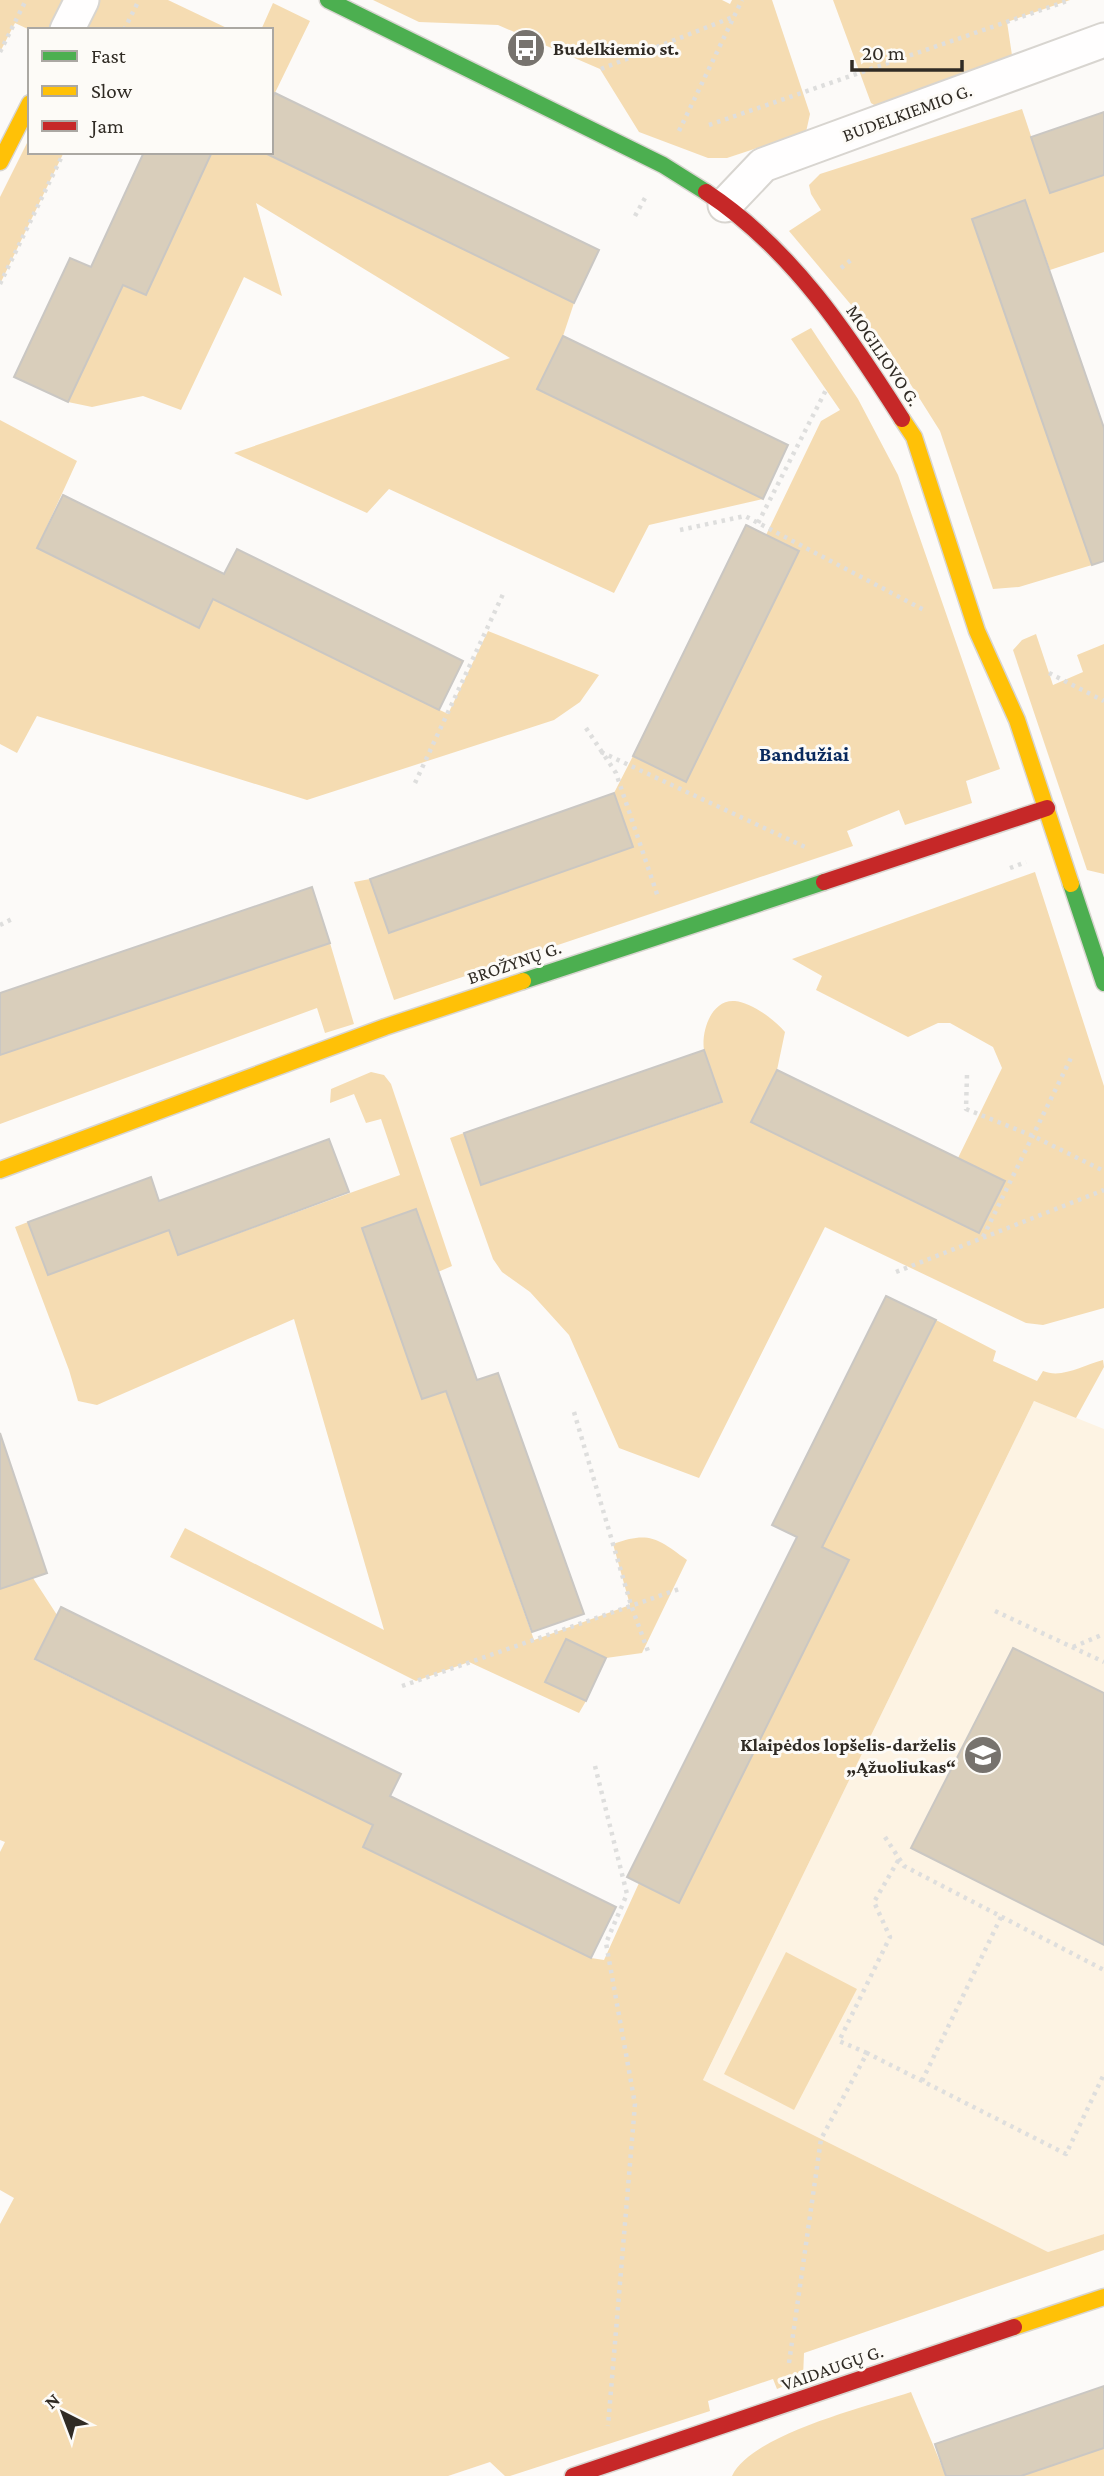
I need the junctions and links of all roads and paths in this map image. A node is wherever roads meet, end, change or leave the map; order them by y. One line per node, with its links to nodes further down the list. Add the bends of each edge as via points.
1 (26, 0): 11 (path)
2 (82, 0): 8 (street)
3 (139, 0): 9 (path)
4 (328, 0): 17 (street, MOGILIOVO G.)
5 (742, 0): 7 (path)
6 (1070, 0): 14 (path)
7 (734, 16): 12 (path); 17 (path)
8 (68, 28)
9 (125, 28)
10 (1104, 40): 18 (street, BUDELKIEMIO G., via 763,165)
11 (0, 52)
12 (601, 69)
13 (28, 107): 16 (street)
14 (709, 125)
15 (63, 154): 20 (path)
16 (0, 162)
17 (663, 165): 18 (street, MOGILIOVO G.); 19 (path)
18 (725, 205): 31 (street, MOGILIOVO G., via 792,266 830,312 914,437 977,631 1017,720)
19 (635, 216)
20 (0, 284)
21 (826, 390): 22 (path)
22 (758, 523): 23 (path, via 745,516); 25 (path)
23 (680, 530)
24 (504, 592): 30 (path)
25 (924, 610)
26 (1049, 673): 27 (path)
27 (1104, 701)
28 (586, 728): 29 (path)
29 (601, 752): 32 (path); 35 (path, via 616,774)
30 (415, 783)
31 (1047, 808): 35 (street, BROŽYNŲ G.); 36 (street, MOGILIOVO G.)
32 (808, 848)
33 (14, 918): 34 (path)
34 (0, 925)
35 (670, 932): 40 (street, BROŽYNŲ G., via 385,1027)
36 (1104, 983)
37 (1071, 1058): 39 (path)
38 (967, 1075): 39 (path, via 966,1109)
39 (1033, 1136): 41 (path); 43 (path)
40 (0, 1170)
41 (1104, 1171)
42 (1104, 1190): 43 (path)
43 (983, 1238): 44 (path)
44 (896, 1272)
45 (574, 1412): 47 (path)
46 (682, 1588): 47 (path)
47 (631, 1605): 51 (path); 53 (path)
48 (995, 1611): 50 (path)
49 (1104, 1634): 50 (path)
50 (1072, 1647): 52 (path)
51 (649, 1654)
52 (1104, 1662)
53 (402, 1686)
54 (595, 1766): 64 (path, via 627,1894 606,1943 635,2104)
55 (885, 1837): 56 (path)
56 (900, 1858): 57 (path, via 904,1866); 59 (path, via 874,1902 890,1937 839,2040)
57 (1001, 1917): 58 (path); 61 (path)
58 (1104, 1970)
59 (867, 2053): 61 (path); 63 (path, via 821,2139)
60 (1104, 2074): 61 (path, via 1066,2154)
61 (922, 2081)
62 (1104, 2297): 63 (street, VAIDAUGŲ G.)
63 (783, 2406): 64 (street, VAIDAUGŲ G.)
64 (605, 2465): 65 (street, VAIDAUGŲ G.)
65 (573, 2476)

